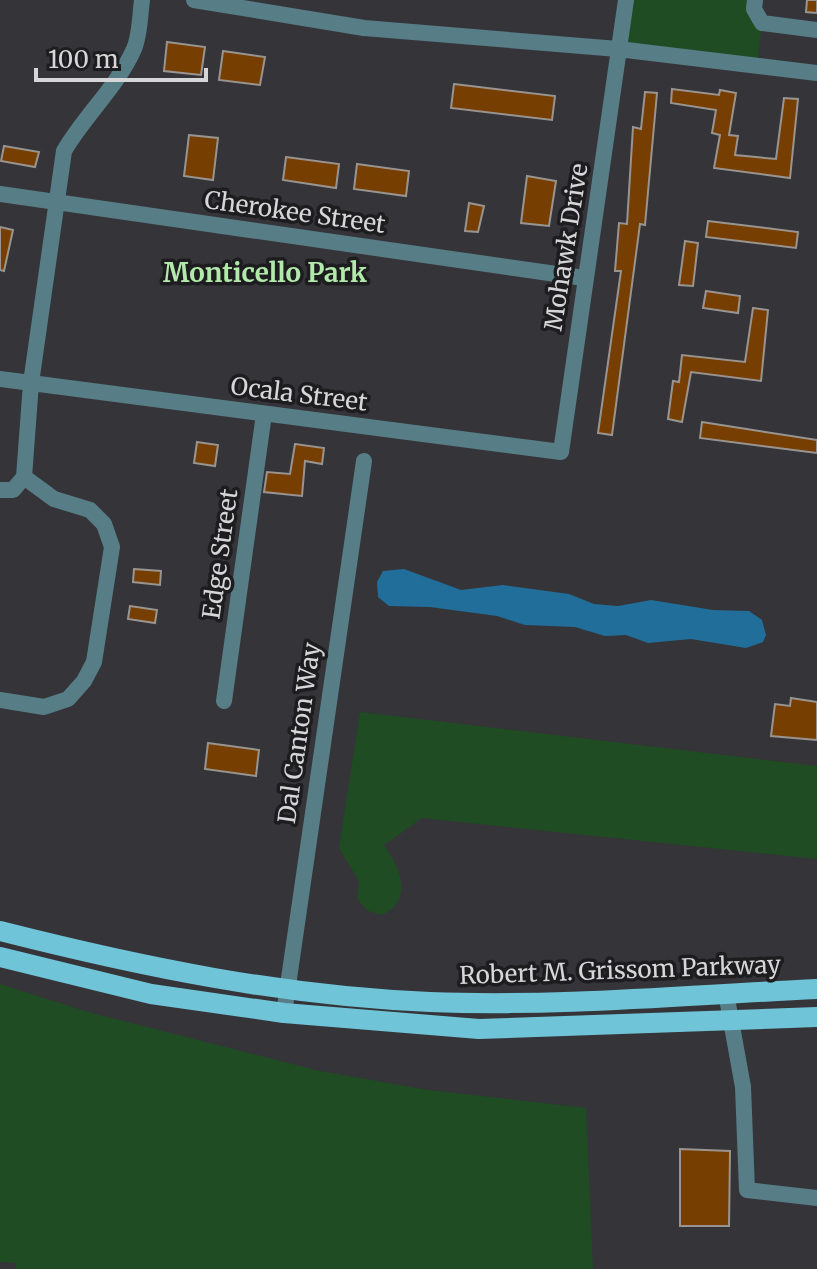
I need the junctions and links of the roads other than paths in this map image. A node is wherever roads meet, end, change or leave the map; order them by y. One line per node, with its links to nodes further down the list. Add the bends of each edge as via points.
1 (142, 0): 9 (street, via 135,47 112,88 64,151)
2 (194, 0): 6 (street, via 364,28)
3 (626, 0): 6 (street, Mohawk Drive)
4 (755, 0): 5 (street, via 762,23)
5 (817, 30)
6 (618, 49): 7 (street); 10 (street, Mohawk Drive)
7 (817, 73)
8 (0, 194): 9 (street, Cherokee Street)
9 (55, 202): 10 (street, Cherokee Street); 12 (street)
10 (584, 278): 14 (street, Mohawk Drive)
11 (0, 379): 12 (street, Ocala Street)
12 (31, 383): 13 (street, Ocala Street); 16 (street)
13 (264, 414): 14 (street, Ocala Street); 19 (street, Edge Street)
14 (561, 452)
15 (364, 461): 23 (street, Dal Canton Way)
16 (24, 477): 17 (street, via 13,490); 18 (street, via 54,499 90,510 104,524 112,547 94,662 84,681 68,699 44,707)
17 (0, 490)
18 (0, 700)
19 (224, 701)
20 (0, 931): 23 (main road, Robert M. Grissom Parkway, via 152,968)
21 (0, 957): 25 (main road, via 151,994)
22 (817, 989): 24 (main road, Robert M. Grissom Parkway)
23 (288, 990): 24 (main road, Robert M. Grissom Parkway, via 492,1003); 25 (street, Dal Canton Way)
24 (726, 993): 26 (street)
25 (284, 1013): 26 (main road, via 479,1029)
26 (733, 1017): 27 (main road); 28 (street, via 743,1087 747,1190)
27 (817, 1017)
28 (817, 1198)

